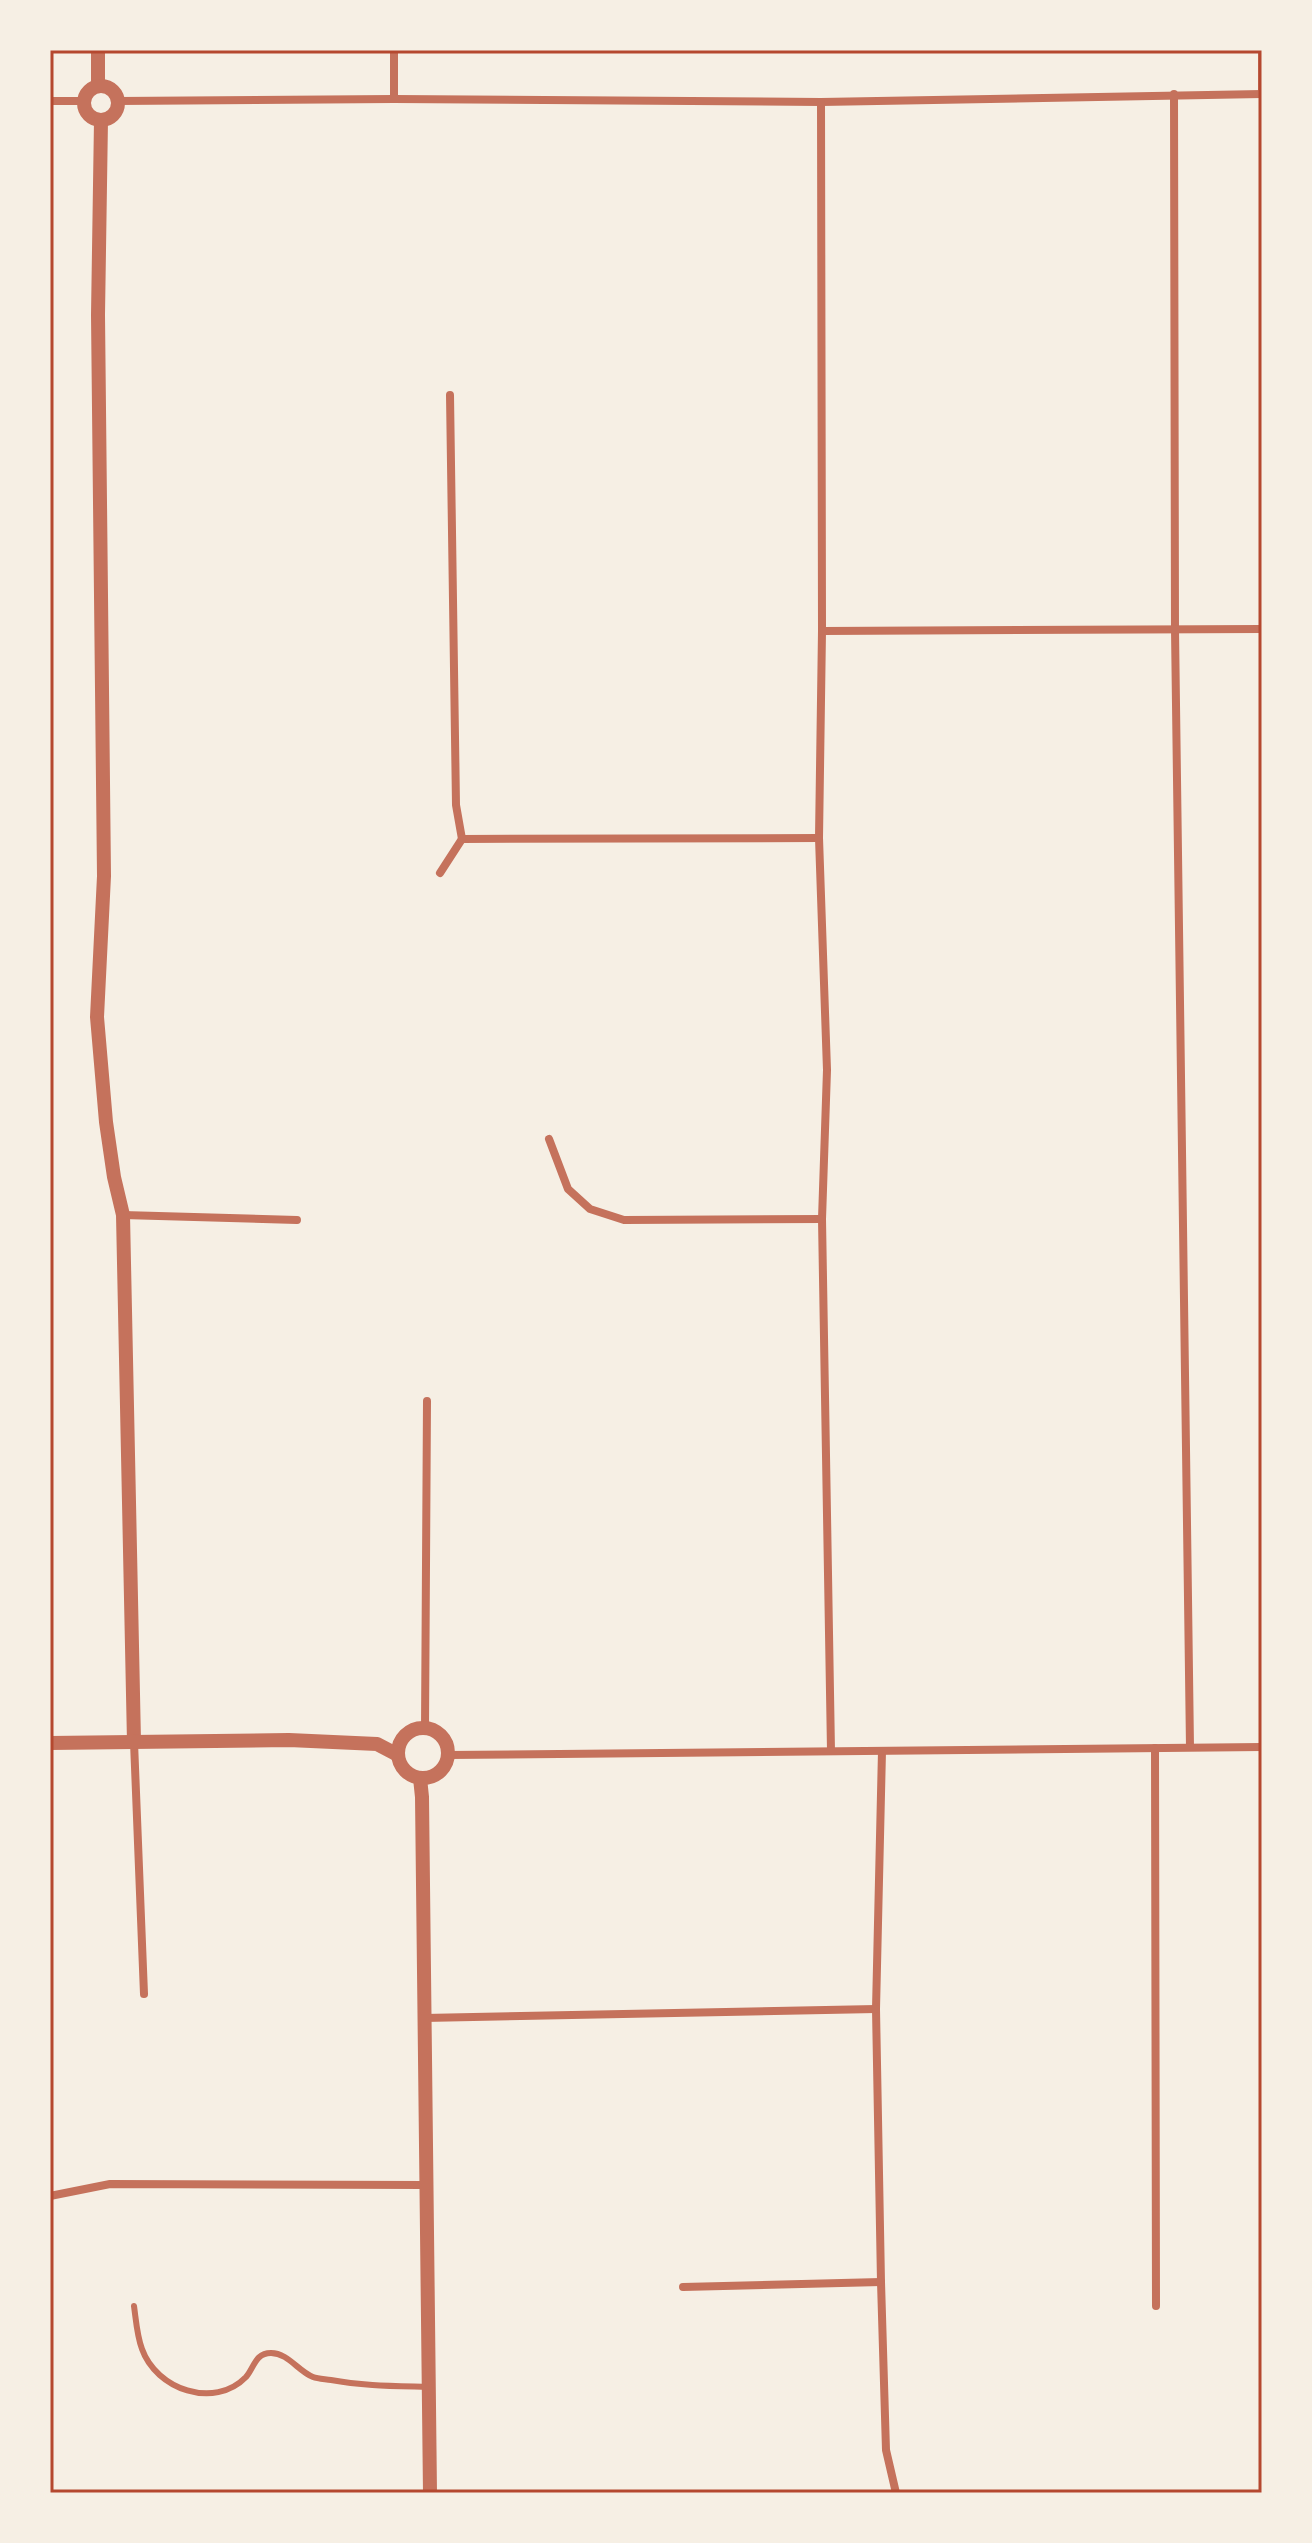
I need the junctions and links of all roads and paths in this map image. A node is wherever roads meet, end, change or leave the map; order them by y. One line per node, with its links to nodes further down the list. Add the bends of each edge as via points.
1 (98, 50): 4 (street)
2 (394, 50): 7 (street)
3 (1262, 50): 6 (street)
4 (98, 86): 9 (street); 10 (street, via 113,91)
5 (1174, 94): 6 (street); 11 (street); 15 (street)
6 (1262, 94)
7 (394, 99): 10 (street); 11 (street)
8 (50, 101): 9 (street)
9 (84, 101): 12 (street, via 86,112)
10 (118, 101): 12 (street, via 111,117)
11 (821, 102): 16 (street)
12 (101, 120): 21 (street, via 104,876 97,1017 106,1122)
13 (450, 395): 18 (street, via 456,805)
14 (1262, 629): 15 (street)
15 (1175, 630): 16 (street); 28 (street)
16 (822, 631): 17 (street)
17 (819, 838): 18 (street); 22 (street, via 827,1070)
18 (462, 839): 19 (street)
19 (440, 873)
20 (549, 1139): 22 (street, via 568,1189 590,1209 624,1220)
21 (123, 1215): 23 (street); 26 (street)
22 (822, 1219): 31 (street)
23 (297, 1220)
24 (427, 1401): 25 (street)
25 (425, 1728): 33 (street, via 402,1739); 34 (street, via 444,1740)
26 (134, 1742): 27 (street); 33 (street, via 377,1744); 36 (street)
27 (50, 1743)
28 (1190, 1747): 29 (street); 30 (street)
29 (1262, 1747)
30 (1155, 1748): 32 (street); 44 (street)
31 (831, 1751): 32 (street); 34 (street)
32 (882, 1751): 37 (street)
33 (398, 1755): 35 (street, via 402,1768)
34 (448, 1755): 35 (street, via 435,1775)
35 (420, 1778): 38 (street)
36 (144, 1994)
37 (876, 2009): 38 (street); 41 (street)
38 (423, 2018): 39 (street)
39 (425, 2185): 40 (street, via 110,2184); 45 (street)
40 (50, 2196)
41 (881, 2282): 42 (street); 47 (street, via 886,2450)
42 (683, 2287)
43 (134, 2306): 45 (lane, via 141,2348 150,2364 162,2380 187,2390 218,2393 248,2375 265,2354 275,2353 312,2377 355,2385)
44 (1156, 2306)
45 (428, 2387): 46 (street)
46 (430, 2493)
47 (896, 2493)

